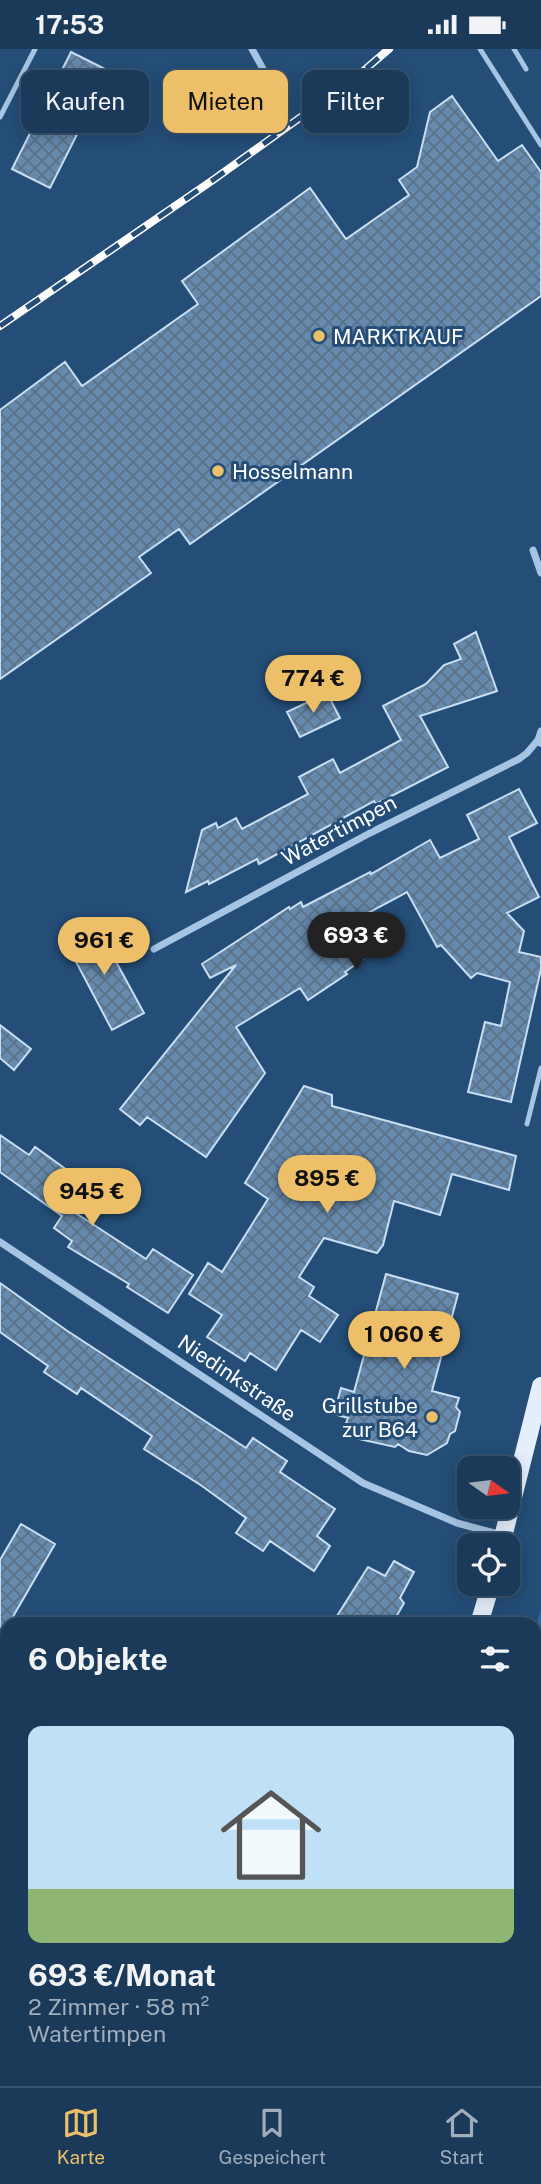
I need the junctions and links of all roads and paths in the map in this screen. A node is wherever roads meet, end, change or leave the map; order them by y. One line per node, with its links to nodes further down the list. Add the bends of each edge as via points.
1 (35, 49): 7 (lane)
2 (252, 49): 6 (street)
3 (480, 49): 8 (lane)
4 (514, 49): 5 (lane)
5 (526, 69)
6 (264, 70)
7 (0, 117)
8 (541, 145)
9 (533, 550): 10 (street)
10 (541, 573)
11 (541, 731): 12 (street, Watertimpen)
12 (539, 742): 13 (street, Watertimpen, via 519,759)
13 (154, 949)
14 (541, 1068): 15 (lane)
15 (527, 1124)
16 (0, 1243): 18 (street, Niedinkstraße, via 363,1483)
17 (541, 1386): 19 (main road)
18 (484, 1533)
19 (505, 1533)
20 (487, 1596): 21 (main road)
21 (481, 1617)

